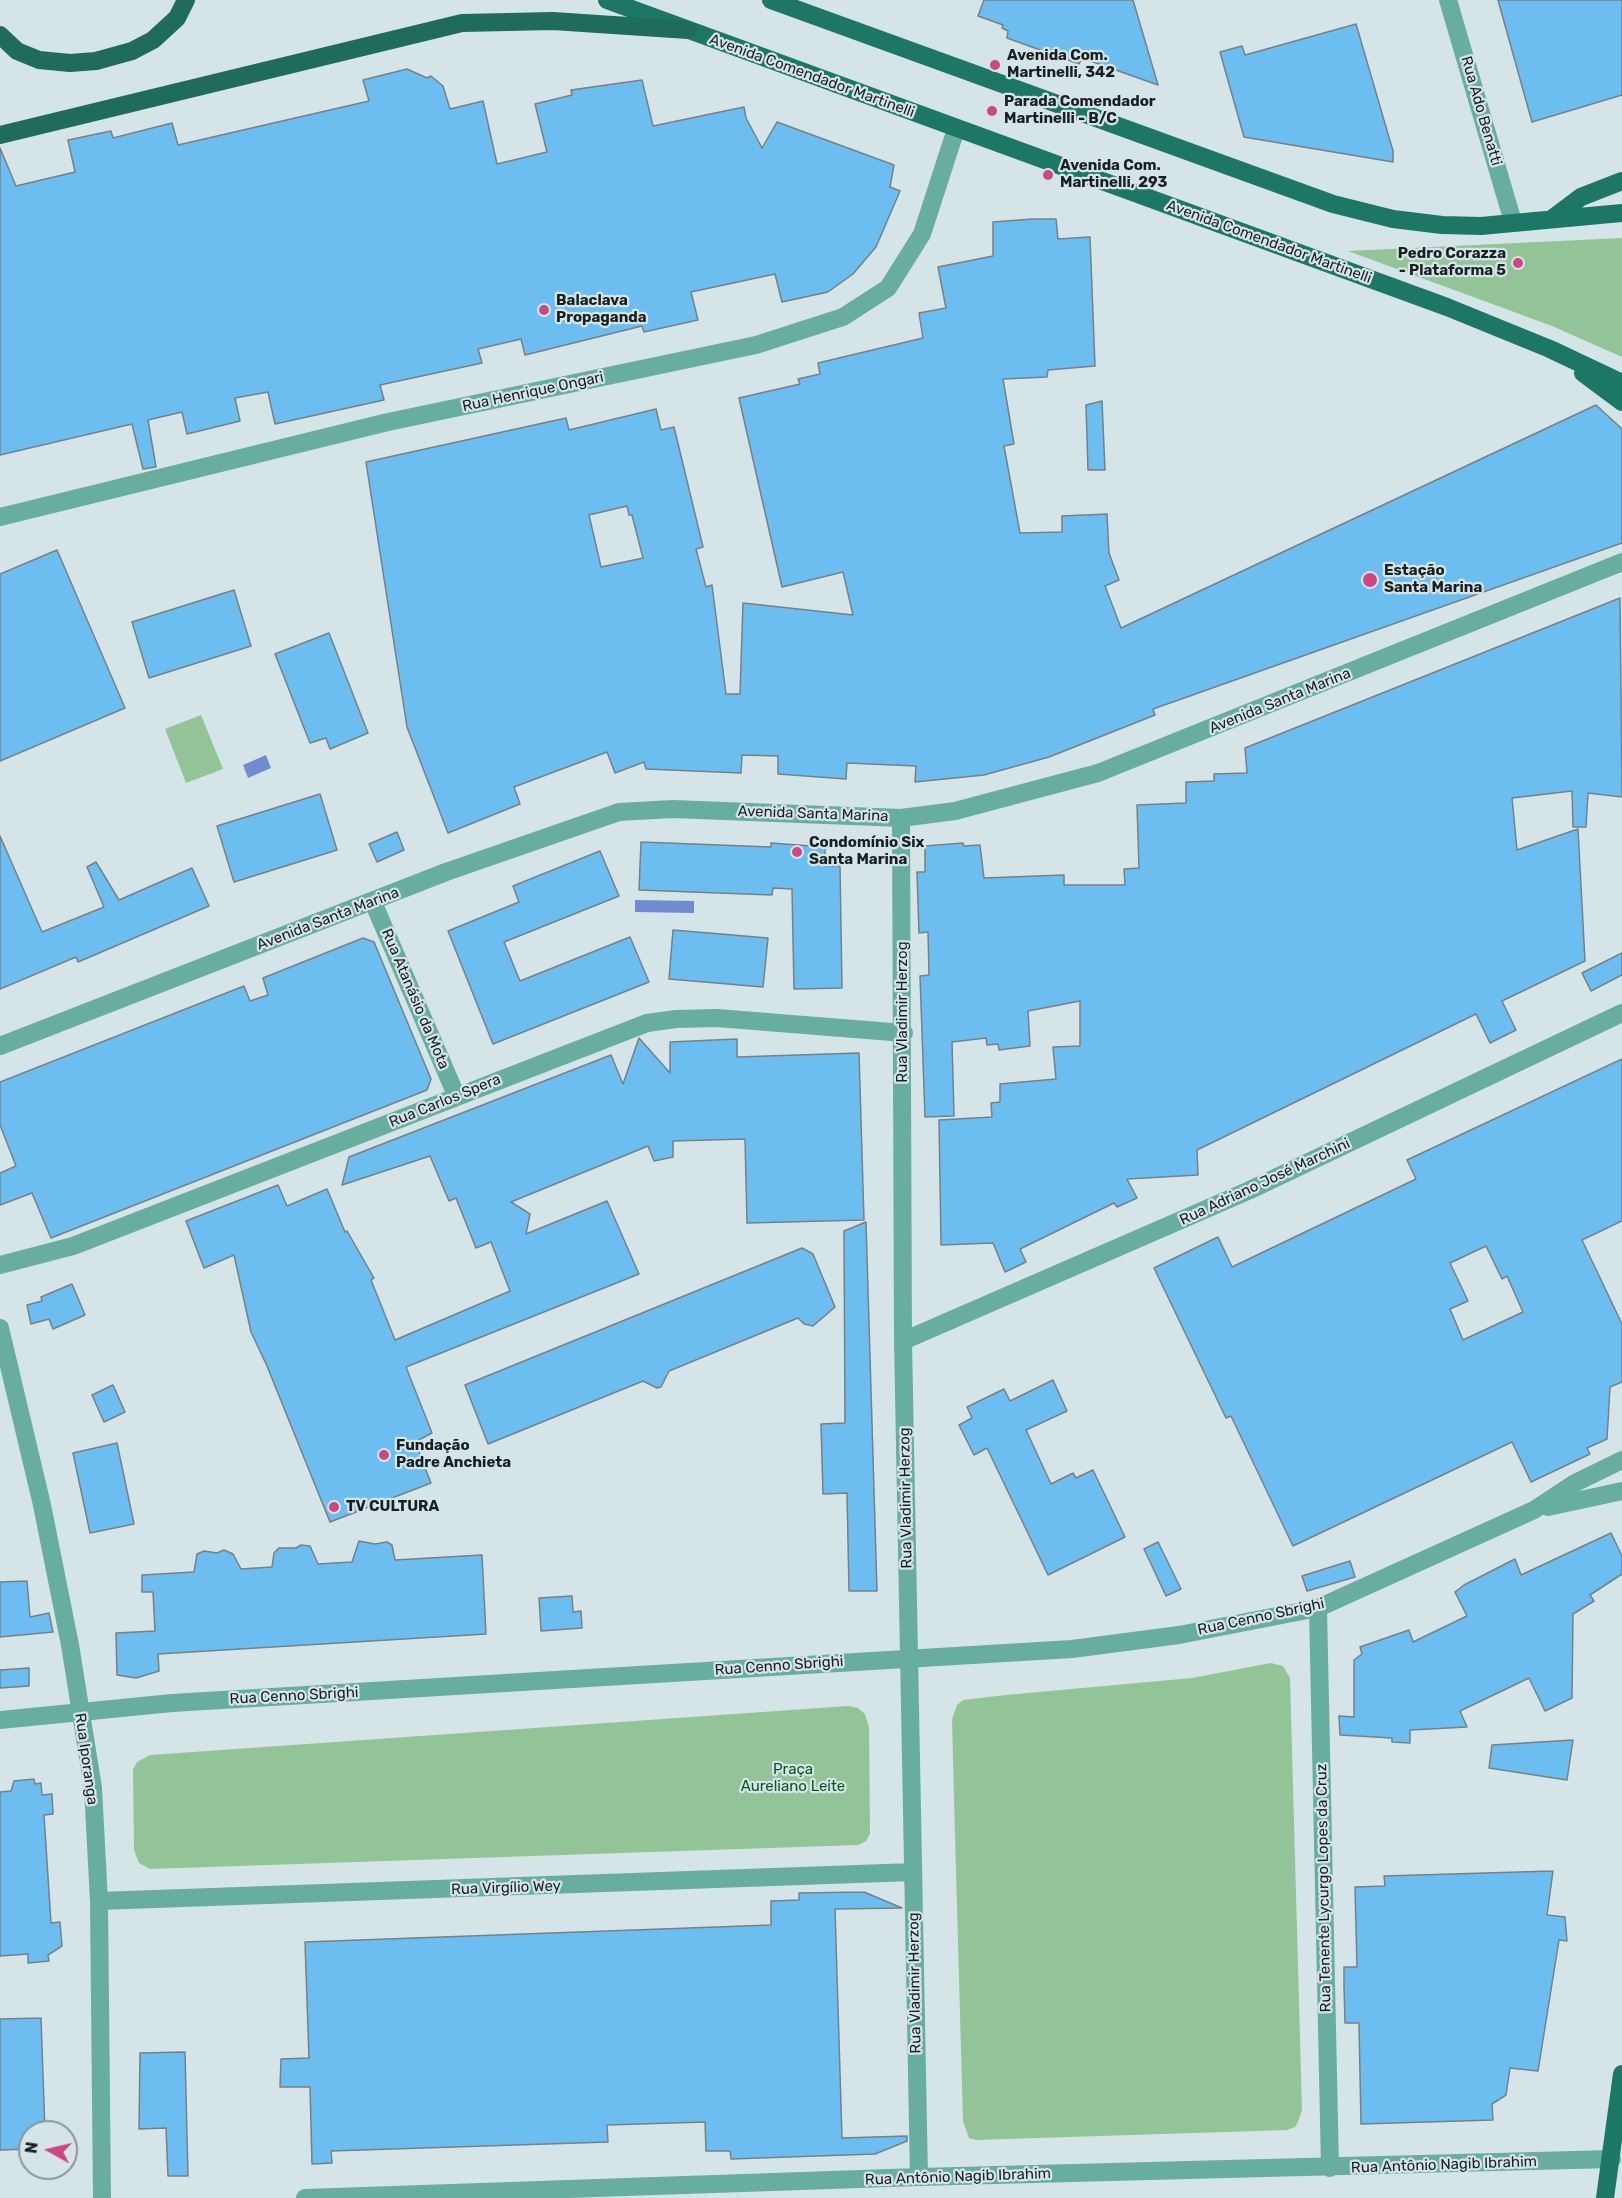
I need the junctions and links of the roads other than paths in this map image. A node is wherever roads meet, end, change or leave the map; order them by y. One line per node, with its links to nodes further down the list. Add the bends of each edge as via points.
1 (186, 0): 6 (highway, via 177,18 153,40 132,51 96,61 39,60 17,51)
2 (607, 0): 5 (main road, Avenida Comendador Martinelli)
3 (772, 0): 12 (main road, via 1333,204 1393,219 1442,225)
4 (1448, 0): 12 (street, Rua Ado Benatti)
5 (688, 30): 7 (main road, Avenida Comendador Martinelli); 8 (highway, via 553,21 462,23)
6 (0, 35)
7 (956, 129): 13 (main road, Avenida Comendador Martinelli, via 1436,303); 16 (street, Rua Henrique Ongari, via 922,234 888,288 843,317 756,345 388,422)
8 (0, 135)
9 (1622, 181): 11 (main road, via 1581,197)
10 (1622, 213): 11 (main road)
11 (1551, 219): 12 (main road)
12 (1513, 222)
13 (1550, 349): 14 (main road, Avenida Comendador Martinelli); 15 (main road)
14 (1622, 383)
15 (1622, 402)
16 (0, 517)
17 (1622, 562): 18 (street, Avenida Santa Marina, via 1098,773 955,811)
18 (902, 818): 19 (street, Avenida Santa Marina, via 673,808 619,812 446,872); 21 (street, Rua Vladimir Herzog)
19 (373, 902): 22 (street, Avenida Santa Marina); 23 (street, Rua Atanásio da Mota)
20 (1622, 1013): 26 (street, Rua Adriano José Marchini, via 1250,1190)
21 (904, 1033): 23 (street, Rua Carlos Spera, via 717,1018 647,1023); 26 (street, Rua Vladimir Herzog)
22 (0, 1046)
23 (456, 1095): 24 (street, Rua Carlos Spera, via 73,1246)
24 (0, 1265)
25 (0, 1328): 32 (street, Rua Iporanga, via 42,1505)
26 (903, 1341): 31 (street, Rua Vladimir Herzog)
27 (1622, 1460): 29 (street, Rua Cenno Sbrighi)
28 (1622, 1491): 29 (street, Rua Cenno Sbrighi)
29 (1534, 1510): 30 (street, Rua Cenno Sbrighi)
30 (1318, 1608): 31 (street, Rua Cenno Sbrighi, via 1179,1635 1072,1649); 38 (street, Rua Tenente Lycurgo Lopes da Cruz)
31 (909, 1657): 32 (street, Rua Cenno Sbrighi, via 536,1683 172,1702); 34 (street, Rua Vladimir Herzog)
32 (80, 1713): 33 (street, Rua Cenno Sbrighi); 35 (street, Rua Iporanga, via 93,1788)
33 (0, 1720)
34 (913, 1872): 35 (street, Rua Virgílio Wey); 39 (street, Rua Vladimir Herzog)
35 (99, 1901): 40 (street, Rua Iporanga)
36 (1622, 2074): 37 (main road)
37 (1612, 2159): 38 (street, Rua Antônio Nagib Ibrahim); 42 (main road)
38 (1330, 2168): 39 (street, Rua Antônio Nagib Ibrahim)
39 (919, 2177): 41 (street, Rua Antônio Nagib Ibrahim)
40 (102, 2198)
41 (305, 2198)
42 (1605, 2198)

